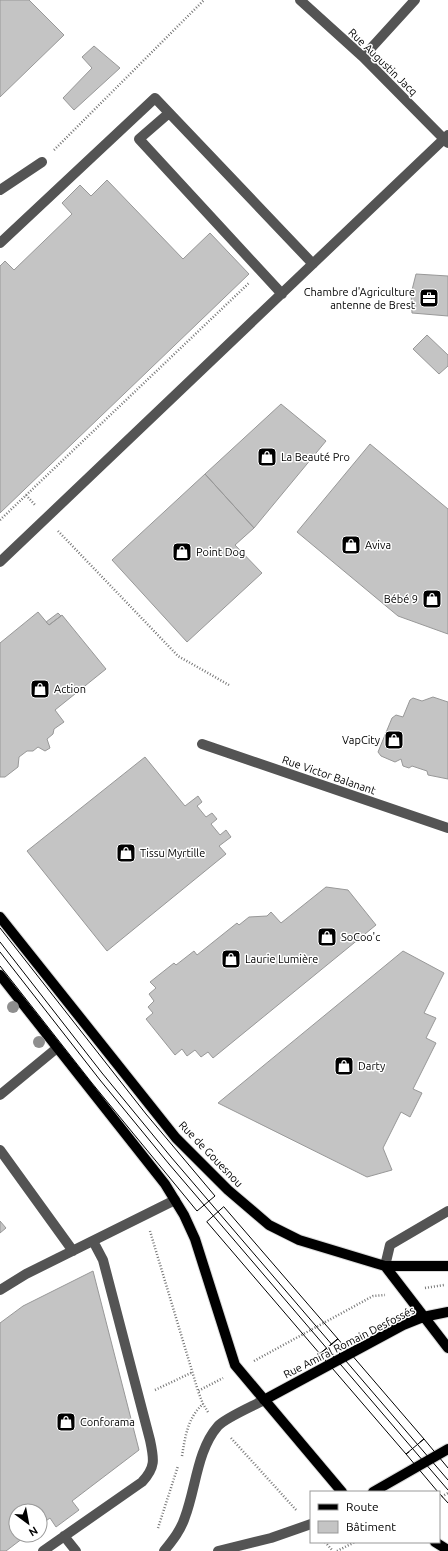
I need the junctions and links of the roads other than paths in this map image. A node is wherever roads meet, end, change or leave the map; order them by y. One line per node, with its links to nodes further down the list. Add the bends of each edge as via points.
1 (300, 0): 3 (street, Rue Augustin Jacq)
2 (415, 0): 3 (street)
3 (363, 57): 5 (street, Rue Augustin Jacq)
4 (169, 113): 8 (street, via 155,98); 9 (street); 10 (street, via 139,139)
5 (447, 139): 9 (street)
6 (42, 162): 7 (street)
7 (0, 190)
8 (0, 242)
9 (313, 264): 10 (street)
10 (282, 294): 11 (street)
11 (0, 562)
12 (202, 744): 13 (street, Rue Victor Balanant)
13 (448, 828)
14 (0, 917): 23 (main road, Rue de Gouesnou, via 176,1138 228,1190 269,1225 299,1240)
15 (0, 974): 16 (main road)
16 (57, 1048): 17 (street); 19 (main road)
17 (0, 1095)
18 (0, 1150): 22 (street)
19 (175, 1200): 21 (street); 29 (main road, via 204,1262 232,1359)
20 (448, 1212): 23 (street, via 390,1246)
21 (93, 1241): 22 (street); 34 (street, via 103,1260 139,1397 153,1455 153,1466 142,1482)
22 (73, 1251): 25 (street)
23 (385, 1266): 24 (main road); 27 (main road)
24 (448, 1266)
25 (0, 1290)
26 (448, 1312): 27 (main road, Rue Amiral Romain Desfossés)
27 (423, 1316): 28 (main road); 29 (main road, Rue Amiral Romain Desfossés)
28 (448, 1348)
29 (264, 1400): 31 (main road); 39 (street, via 219,1424 201,1460 185,1518 176,1536)
30 (448, 1449): 32 (main road)
31 (341, 1491)
32 (375, 1491)
33 (310, 1524): 40 (street, via 271,1538)
34 (64, 1536): 37 (street); 38 (street)
35 (437, 1543): 36 (main road)
36 (448, 1550)
37 (43, 1551)
38 (76, 1551)
39 (164, 1551)
40 (218, 1551)

